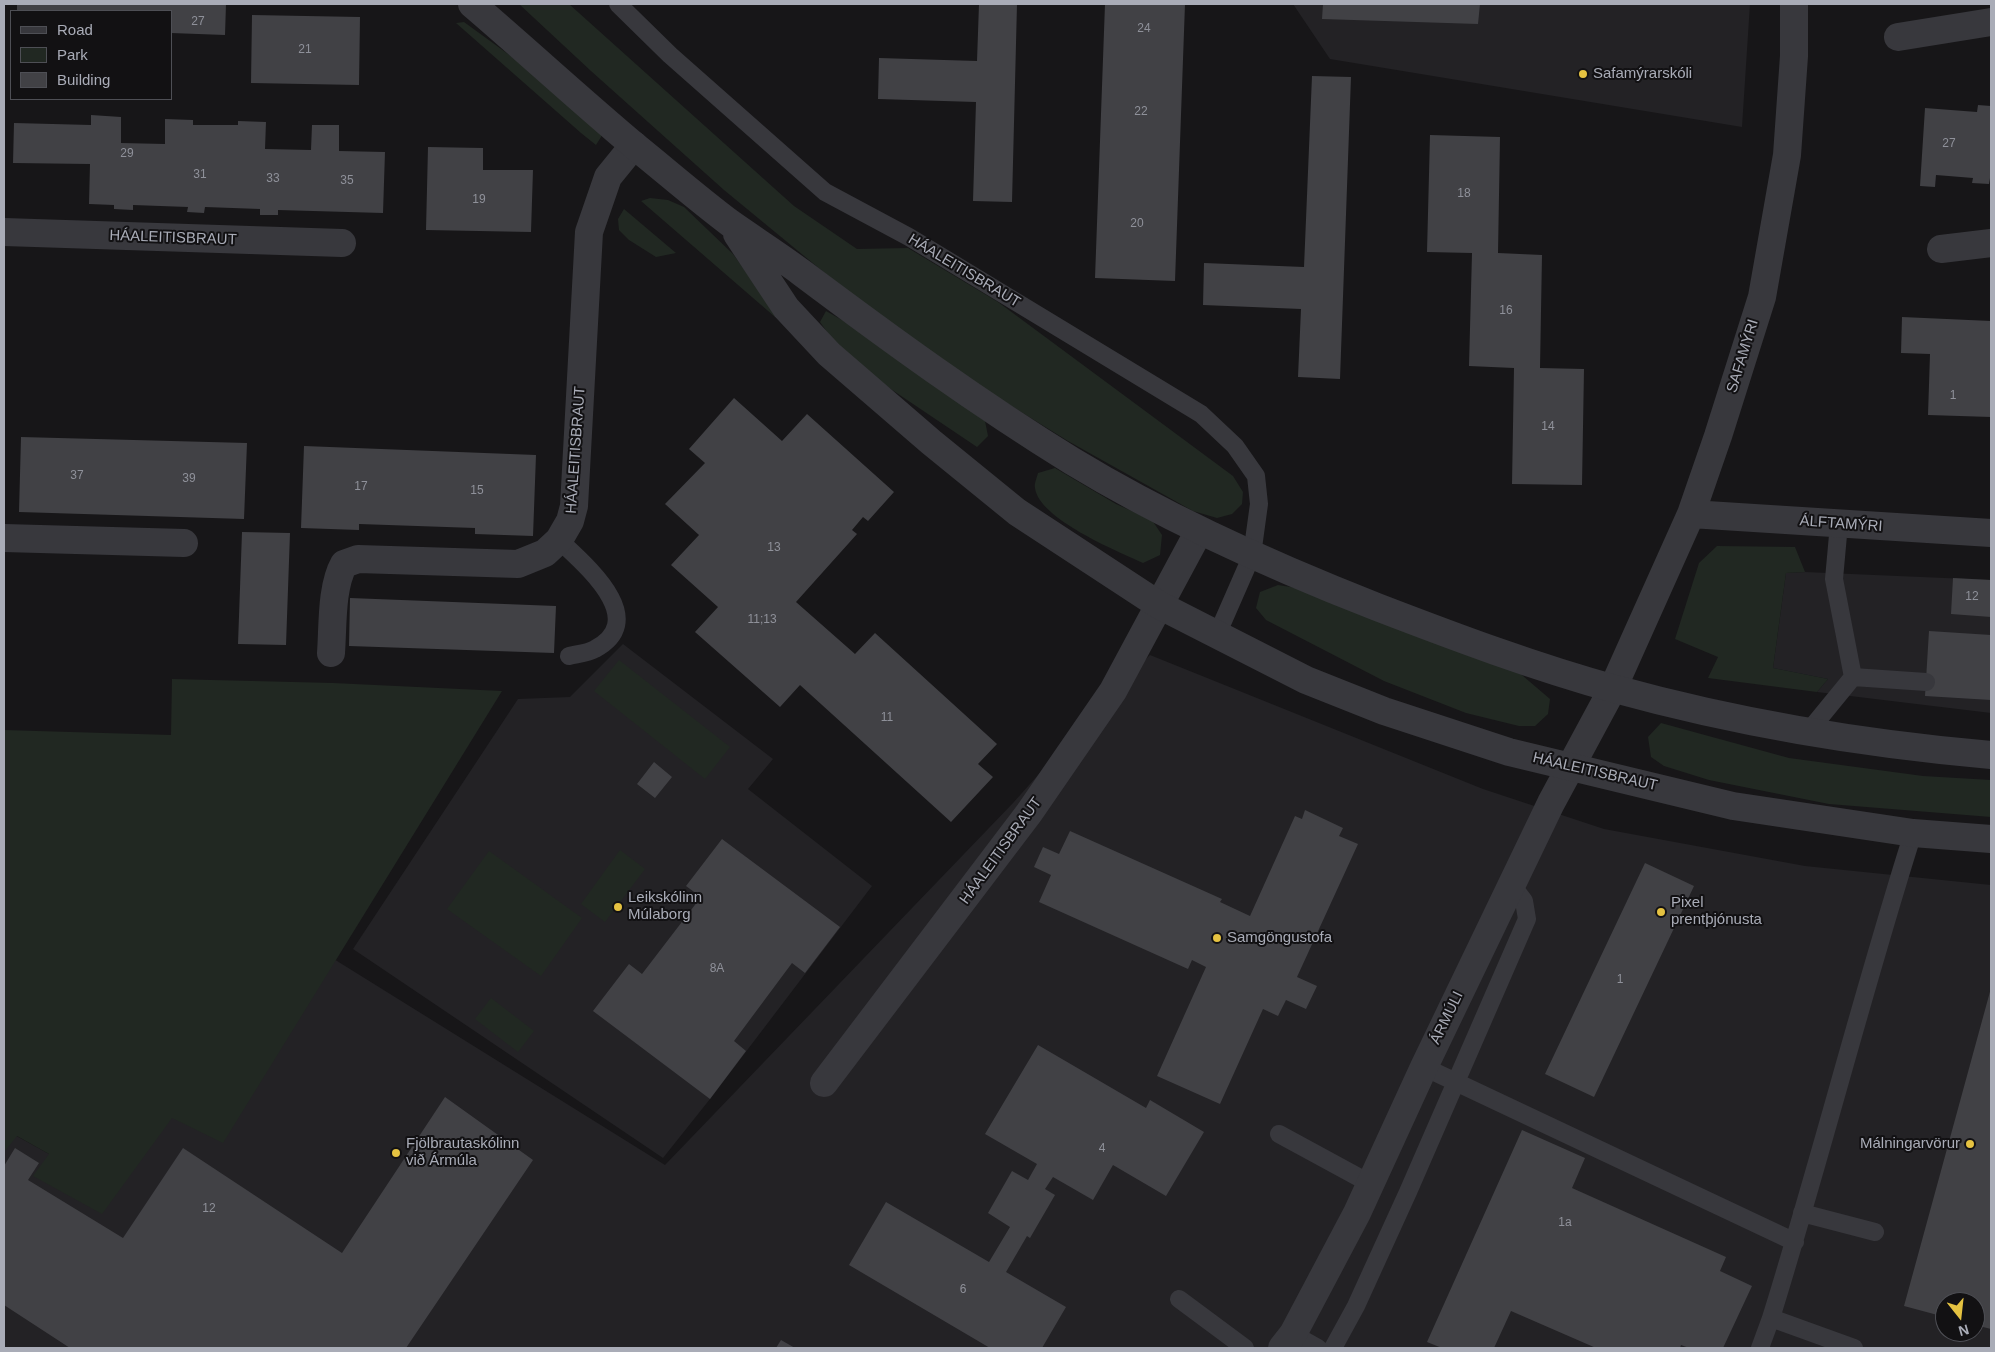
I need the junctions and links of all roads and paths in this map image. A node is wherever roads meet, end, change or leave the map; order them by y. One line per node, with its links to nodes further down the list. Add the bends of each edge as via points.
1 (472, 4): 6 (street, HÁALEITISBRAUT)
2 (618, 4): 19 (lane, HÁALEITISBRAUT, via 825,192 909,237 1201,414 1235,446 1256,476 1259,504)
3 (1794, 4): 12 (street, SAFAMÝRI, via 1787,155 1762,297)
4 (1991, 22): 5 (street)
5 (1898, 36)
6 (634, 145): 7 (street, HÁALEITISBRAUT); 17 (street, HÁALEITISBRAUT, via 608,177 589,232 574,506)
7 (730, 222): 14 (street, HÁALEITISBRAUT, via 966,393 1076,463); 20 (street, HÁALEITISBRAUT, via 786,308 829,354 1017,512)
8 (4, 232): 9 (street, HÁALEITISBRAUT)
9 (342, 243)
10 (1991, 243): 11 (street)
11 (1941, 249)
12 (1691, 514): 13 (street, ÁLFTAMÝRI); 26 (street, SAFAMÝRI)
13 (1839, 524): 15 (street, ÁLFTAMÝRI); 24 (lane, via 1834,579)
14 (1199, 532): 19 (street, HÁALEITISBRAUT); 20 (street, HÁALEITISBRAUT)
15 (1991, 533)
16 (4, 538): 18 (street)
17 (559, 540): 22 (street, HÁALEITISBRAUT, via 545,553 518,564 358,559 344,564 336,584); 23 (lane, via 592,572 615,605 615,630 605,643 593,650)
18 (184, 543)
19 (1252, 555): 21 (lane, HÁALEITISBRAUT); 26 (street, HÁALEITISBRAUT, via 1418,623)
20 (1159, 605): 21 (street, HÁALEITISBRAUT); 35 (street, HÁALEITISBRAUT, via 1112,691 1029,813)
21 (1217, 635): 29 (street, HÁALEITISBRAUT, via 1306,680 1384,711 1509,752)
22 (331, 653)
23 (569, 656)
24 (1852, 677): 25 (lane); 27 (lane)
25 (1926, 682)
26 (1613, 688): 27 (street, HÁALEITISBRAUT, via 1692,709); 29 (street, ÁRMÚLI)
27 (1808, 732): 28 (street, HÁALEITISBRAUT, via 1889,745)
28 (1991, 755)
29 (1571, 767): 30 (street, HÁALEITISBRAUT, via 1733,806); 32 (street, ÁRMÚLI)
30 (1913, 834): 31 (street, HÁALEITISBRAUT); 38 (lane)
31 (1991, 839)
32 (1511, 884): 33 (street, ÁRMÚLI); 34 (lane, via 1524,901 1527,919)
33 (1424, 1066): 34 (lane); 37 (street, ÁRMÚLI)
34 (1456, 1082): 40 (lane); 46 (lane, via 1356,1306)
35 (824, 1083)
36 (1279, 1134): 37 (lane)
37 (1371, 1184): 43 (street, ÁRMÚLI)
38 (1802, 1213): 39 (lane); 40 (lane)
39 (1875, 1232)
40 (1795, 1242): 42 (lane)
41 (1178, 1299): 44 (lane)
42 (1771, 1318): 47 (lane); 48 (lane)
43 (1288, 1341): 45 (lane)
44 (1245, 1348)
45 (1318, 1348)
46 (1333, 1348)
47 (1760, 1348)
48 (1854, 1348)

